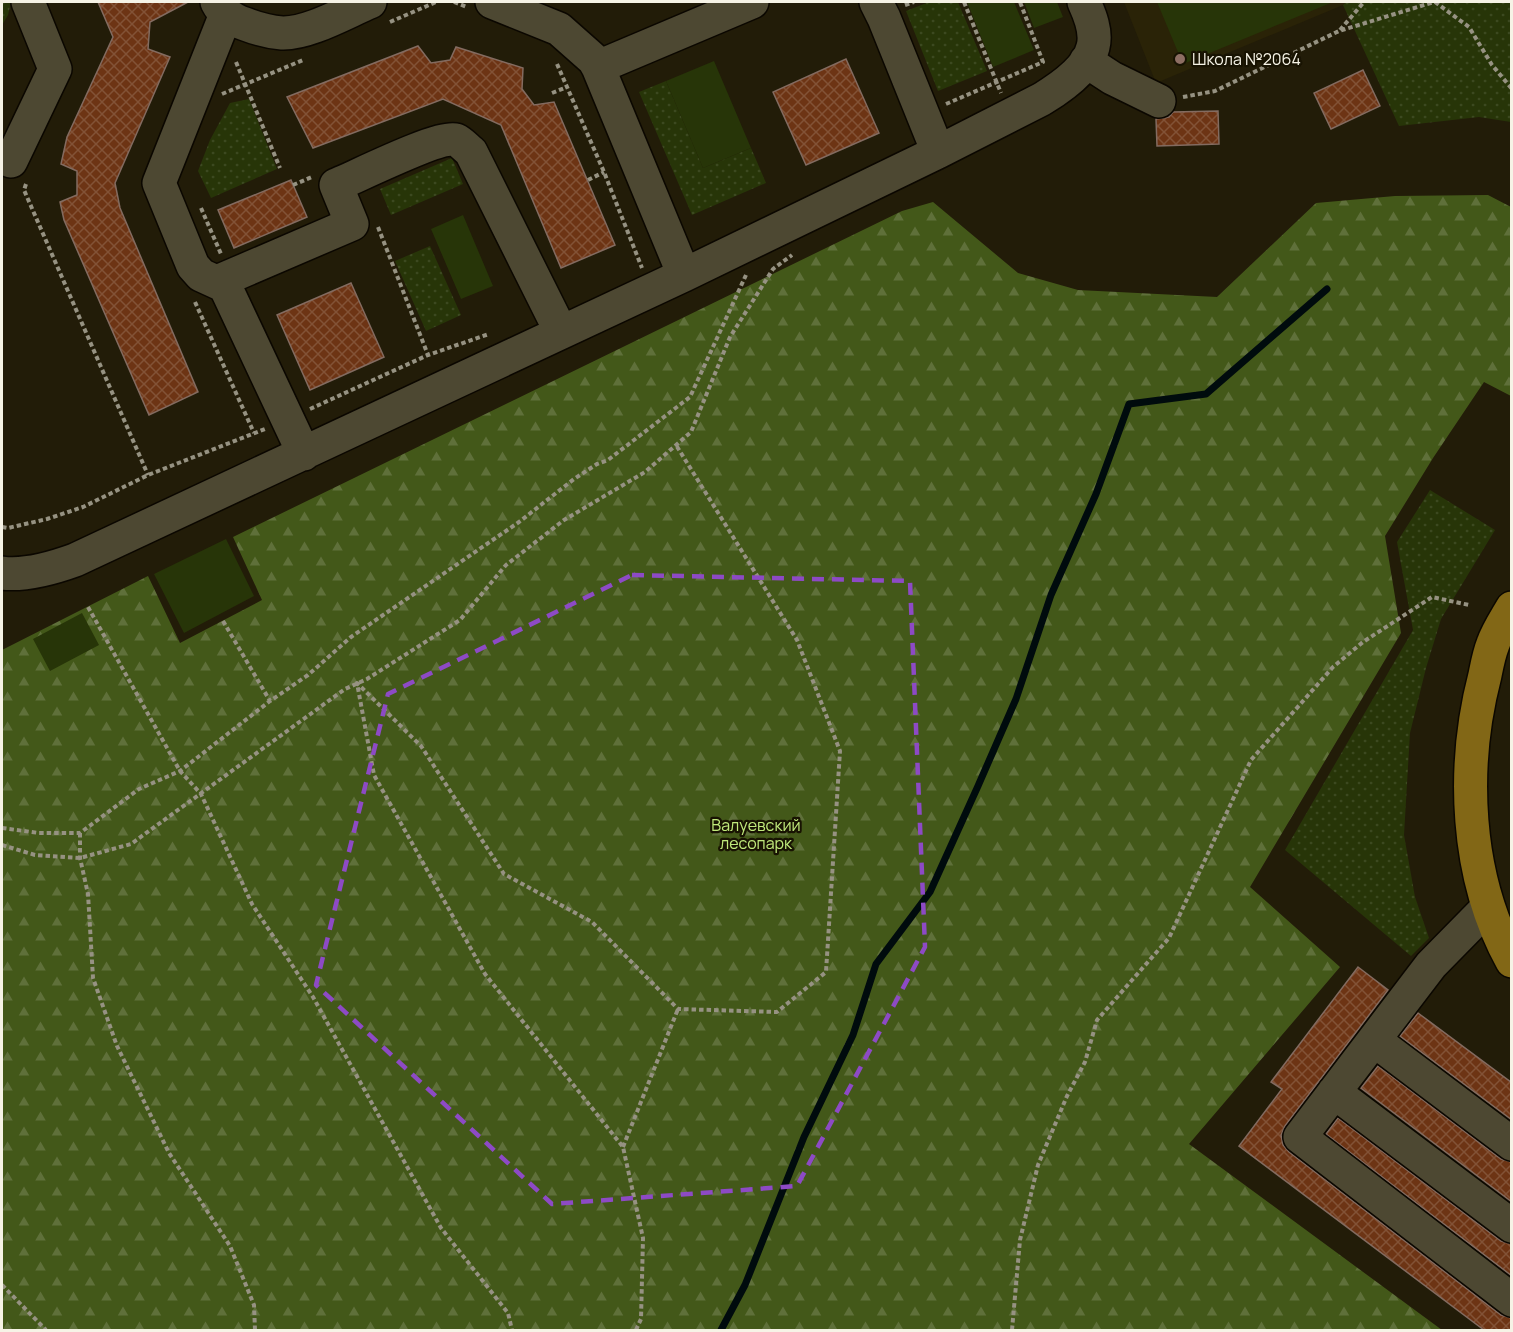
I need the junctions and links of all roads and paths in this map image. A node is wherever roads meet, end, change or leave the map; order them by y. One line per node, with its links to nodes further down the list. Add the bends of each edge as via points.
1 (28, 2): 30 (street, via 55,69)
2 (454, 2): 11 (path)
3 (752, 2): 17 (street)
4 (876, 2): 27 (street)
5 (964, 2): 18 (path)
6 (1020, 2): 18 (path, via 1043,62)
7 (1084, 2): 16 (street, via 1094,30 1093,47)
8 (1364, 2): 13 (path)
9 (1435, 2): 13 (path); 22 (path, via 1469,27)
10 (359, 4): 12 (street, via 309,27 283,33 238,22)
11 (483, 6): 17 (street, via 559,29)
12 (221, 8): 39 (street, via 159,183 193,266 201,275)
13 (1339, 31): 25 (path, via 1215,91)
14 (554, 58): 21 (path)
15 (303, 60): 19 (path)
16 (1086, 61): 25 (street); 27 (street, via 1058,99)
17 (598, 68): 38 (street)
18 (997, 82): 24 (path); 26 (path)
19 (246, 85): 20 (path); 28 (path)
20 (240, 87)
21 (567, 87): 23 (path); 31 (path)
22 (1512, 89)
23 (552, 93)
24 (1003, 98)
25 (1159, 101)
26 (944, 104)
27 (938, 152): 38 (street)
28 (280, 168)
29 (354, 169): 33 (path); 39 (street, via 336,185 352,224); 40 (street, via 408,146 456,140 471,152)
30 (19, 170): 44 (path, via 24,190)
31 (604, 172): 32 (path); 37 (path)
32 (588, 180)
33 (293, 185)
34 (375, 219): 41 (path)
35 (798, 251): 42 (path, via 773,269 730,338 691,432)
36 (746, 265): 53 (path, via 744,282 690,397 608,460 574,479 519,522 351,637 308,675)
37 (644, 274)
38 (684, 275): 40 (street)
39 (217, 282): 43 (street, via 225,286)
40 (561, 332): 43 (street)
41 (429, 355)
42 (676, 445): 52 (path, via 645,472 564,520 506,565 460,620); 62 (path, via 797,640 840,751 826,972 777,1012)
43 (304, 454): 47 (street, via 75,560 31,572)
44 (148, 475)
45 (16, 526): 46 (path)
46 (2, 527)
47 (2, 573)
48 (1469, 605): 74 (path, via 1432,597 1363,642 1333,667 1251,760 1169,938 1097,1020 1085,1062 1038,1165 1020,1240)
49 (88, 607): 54 (path)
50 (1512, 608): 60 (main road, via 1493,644 1476,710 1470,773 1475,845)
51 (223, 621): 53 (path)
52 (357, 683): 55 (path); 62 (path, via 421,746 504,874 592,922); 66 (path, via 375,775 485,974)
53 (270, 701): 54 (path)
54 (180, 771): 55 (path); 57 (path, via 139,789)
55 (201, 794): 59 (path, via 131,844); 72 (path, via 252,904 313,997 441,1228 508,1313)
56 (2, 828): 57 (path)
57 (80, 833): 59 (path)
58 (2, 845): 59 (path, via 35,855)
59 (80, 858): 71 (path, via 88,894 93,978 117,1046 169,1153 230,1246 254,1305)
60 (1488, 907): 61 (main road); 63 (street, via 1431,965)
61 (1512, 961)
62 (678, 1009): 66 (path)
63 (1374, 1040): 64 (street); 65 (street)
64 (1334, 1092): 67 (street); 69 (street, via 1300,1137)
65 (1512, 1144)
66 (623, 1148): 73 (path, via 643,1238 641,1319)
67 (1512, 1226)
68 (2, 1284): 70 (path)
69 (1512, 1300)
70 (46, 1330)
71 (255, 1330)
72 (512, 1330)
73 (636, 1330)
74 (1012, 1330)

